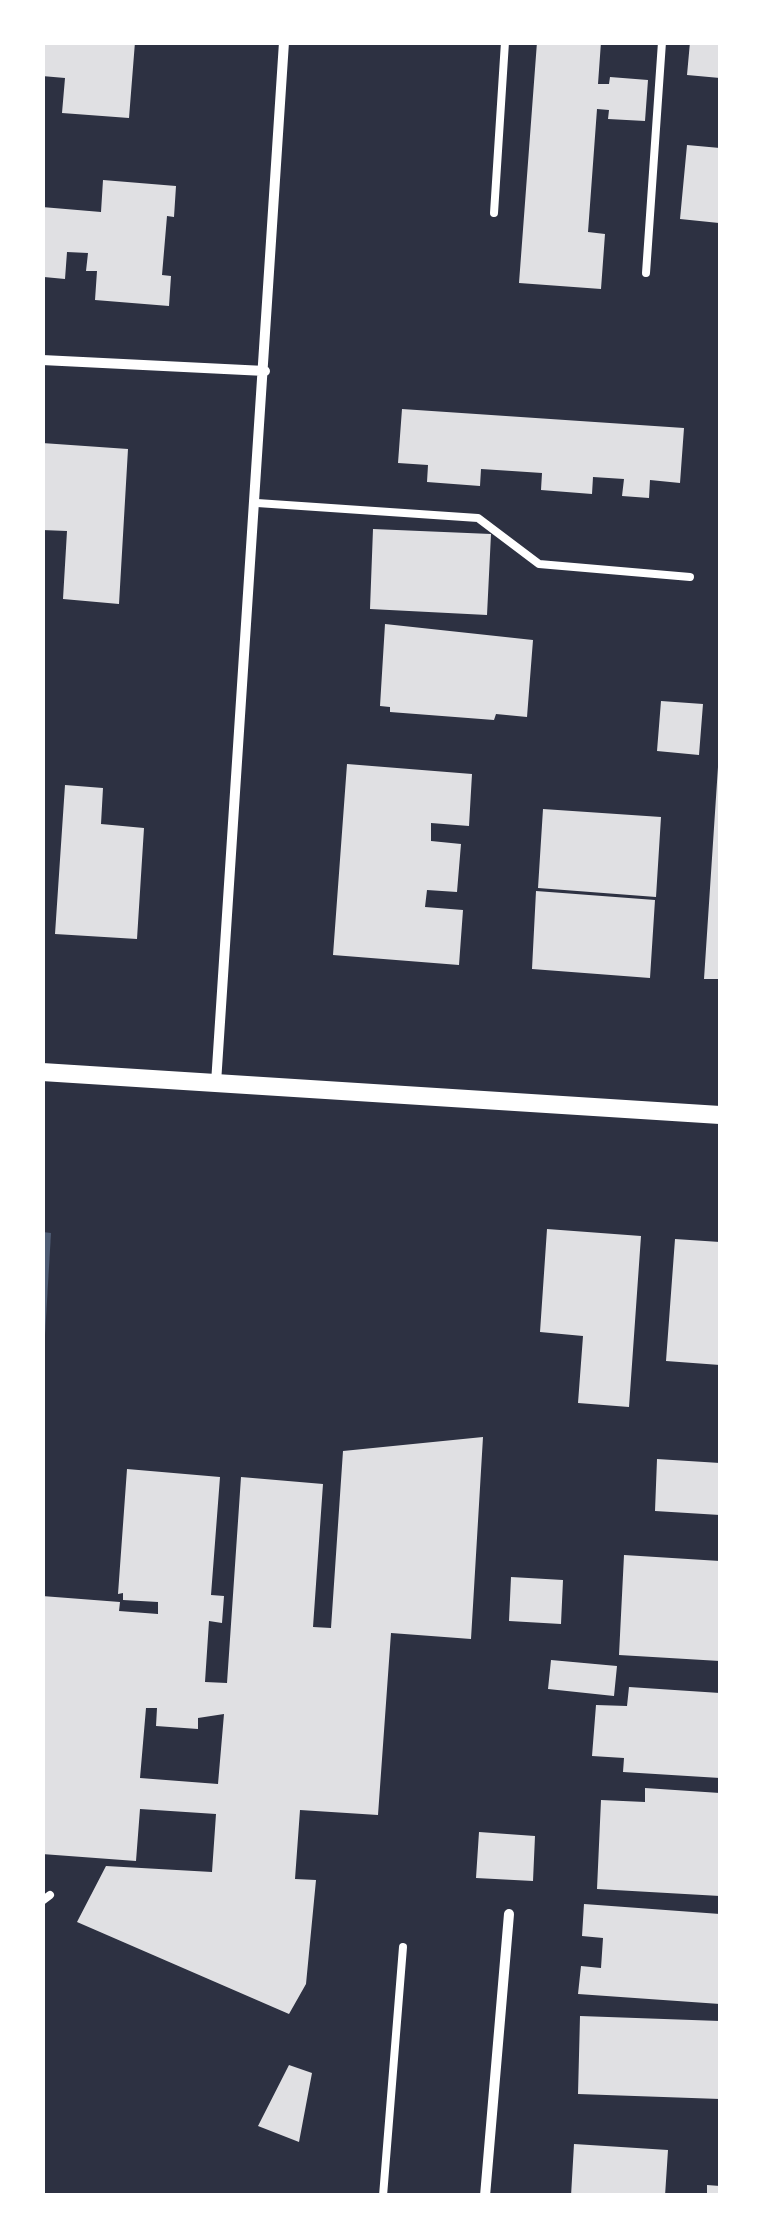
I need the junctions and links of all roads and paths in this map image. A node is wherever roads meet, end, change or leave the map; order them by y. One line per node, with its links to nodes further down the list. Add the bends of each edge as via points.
1 (284, 42): 7 (street)
2 (505, 42): 4 (lane)
3 (662, 42): 5 (lane)
4 (494, 213)
5 (646, 273)
6 (42, 360): 7 (street)
7 (265, 370): 8 (street)
8 (257, 503): 9 (lane, via 478,518 539,564); 11 (street)
9 (690, 577)
10 (42, 1072): 11 (street)
11 (216, 1083): 12 (street)
12 (720, 1115)
13 (508, 1914): 16 (street)
14 (402, 1947): 15 (lane)
15 (383, 2196)
16 (486, 2196)

